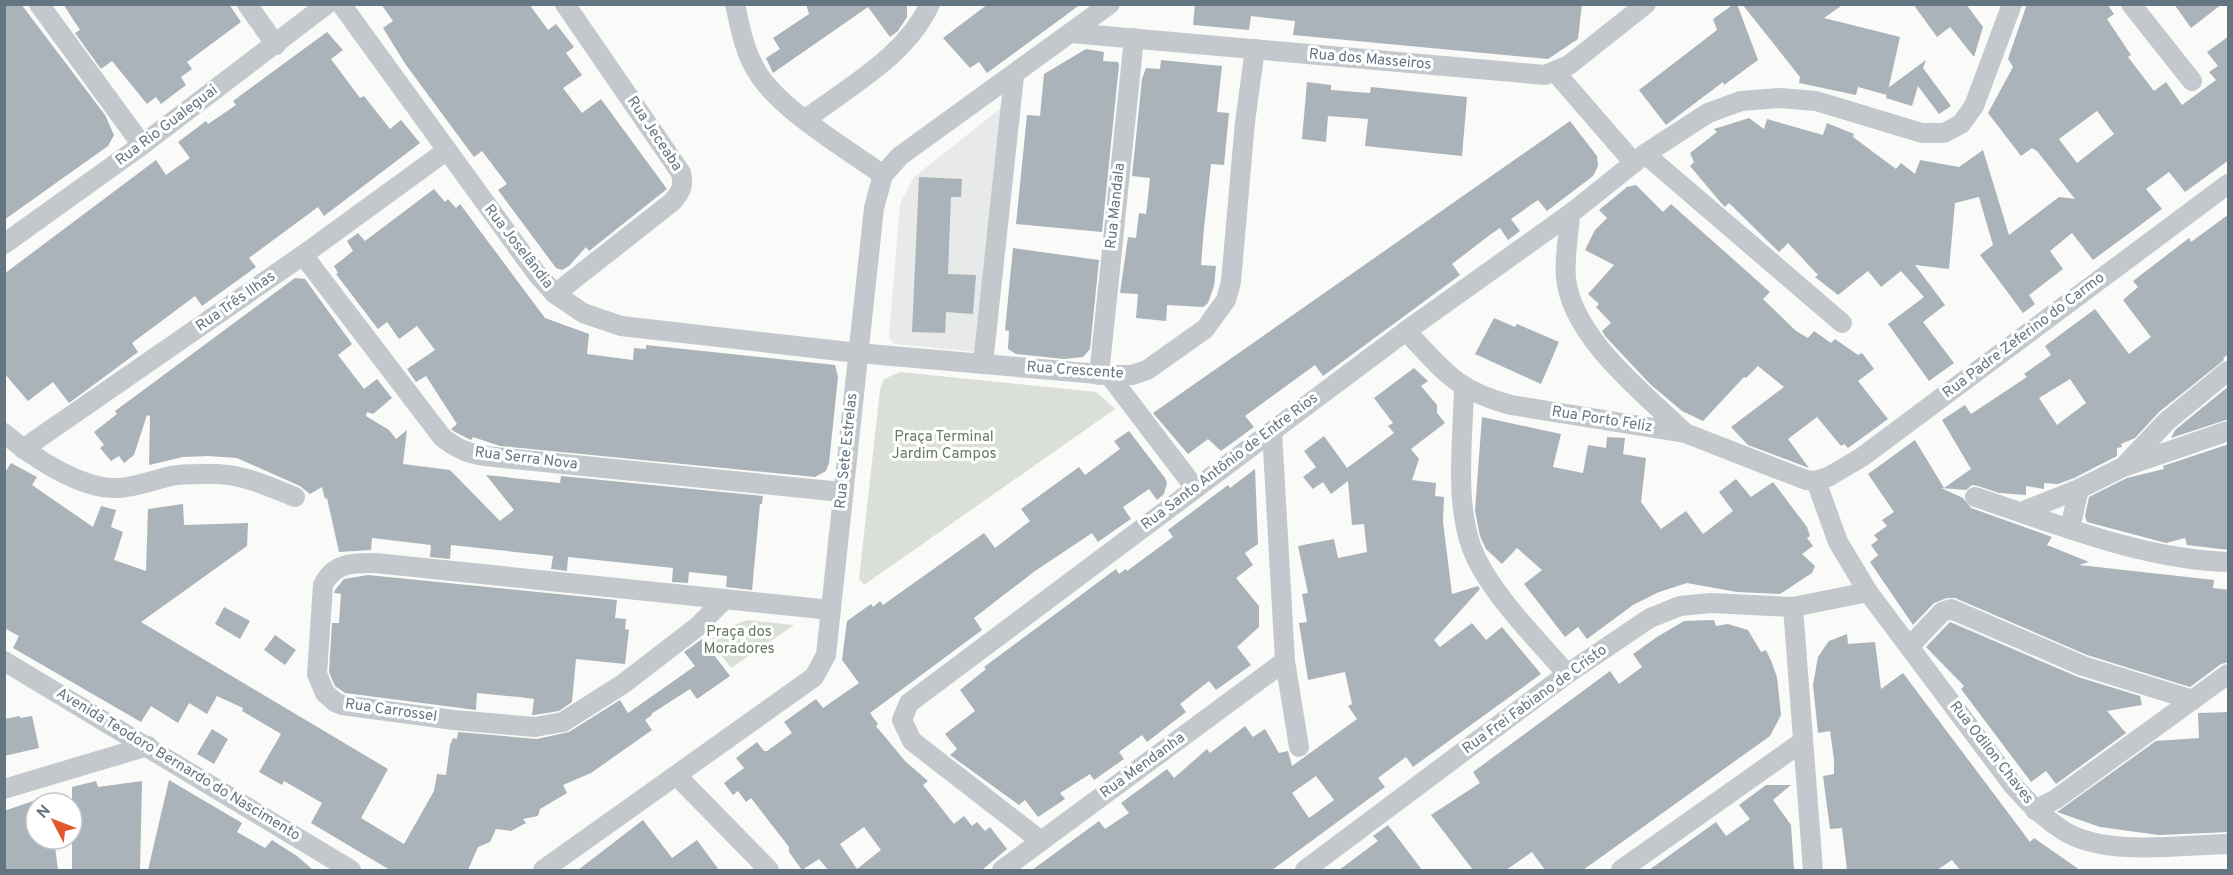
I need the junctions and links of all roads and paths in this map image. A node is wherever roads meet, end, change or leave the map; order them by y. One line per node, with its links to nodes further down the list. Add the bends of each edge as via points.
1 (39, 4): 20 (street)
2 (247, 4): 14 (street)
3 (327, 4): 14 (street, Rua Rio Gualeguai)
4 (341, 4): 21 (street, Rua Joselândia)
5 (565, 4): 28 (street, Rua Jeceaba, via 681,173 683,183 672,202)
6 (735, 4): 19 (street, via 756,70 767,85)
7 (1110, 4): 12 (street, Rua Sete Estrelas)
8 (1647, 4): 16 (street)
9 (2012, 4): 22 (street, Rua Santo Antônio de Entre Rios, via 1974,106 1961,124 1944,133 1922,133 1816,101 1742,101 1708,113)
10 (2131, 4): 18 (street)
11 (927, 7): 19 (street, via 895,52)
12 (1071, 33): 13 (street, Rua dos Masseiros); 17 (street, Rua Sete Estrelas)
13 (1134, 38): 15 (street, Rua dos Masseiros); 34 (street, Rua Mandala)
14 (276, 45): 20 (street, Rua Rio Gualeguai)
15 (1255, 49): 16 (street, Rua dos Masseiros, via 1530,75); 34 (street, Rua Crescente, via 1227,300 1205,329 1162,361 1131,375)
16 (1556, 72): 22 (street)
17 (1014, 75): 23 (street, Rua Sete Estrelas, via 900,156); 32 (street)
18 (2192, 81)
19 (806, 119): 23 (street)
20 (142, 145): 26 (street, Rua Rio Gualeguai)
21 (446, 151): 27 (street, Rua Três Ilhas); 28 (street, Rua Joselândia)
22 (1639, 158): 25 (street, Rua Santo Antônio de Entre Rios); 29 (street)
23 (883, 175): 31 (street, Rua Sete Estrelas, via 874,208)
24 (2229, 184): 42 (street, Rua Padre Zeferino do Carmo, via 1862,457)
25 (1570, 214): 30 (street, Rua Santo Antônio de Entre Rios); 39 (street, via 1566,278 1574,308 1612,361)
26 (4, 244)
27 (303, 255): 40 (street, Rua Três Ilhas); 45 (street, Rua Serra Nova, via 442,437 456,448 494,457)
28 (555, 294): 31 (street, Rua Joselândia, via 583,313 621,326)
29 (1842, 323)
30 (1406, 331): 35 (street, Rua Porto Feliz); 36 (street, Rua Santo Antônio de Entre Rios)
31 (858, 353): 32 (street, Rua Crescente); 45 (street, Rua Sete Estrelas)
32 (983, 364): 34 (street, Rua Crescente)
33 (2229, 372): 41 (street, via 2167,421)
34 (1104, 375): 43 (street)
35 (1464, 389): 39 (street, Rua Porto Feliz, via 1510,405); 58 (street, via 1463,505 1475,556 1488,579)
36 (1272, 431): 43 (street, Rua Santo Antônio de Entre Rios); 57 (street)
37 (2229, 431): 41 (street)
38 (4, 433): 40 (street)
39 (1685, 433): 42 (street, Rua Porto Feliz, via 1796,477)
40 (23, 449): 46 (street, via 65,473 104,487 118,488 175,475 218,474 248,479)
41 (2122, 467): 44 (street)
42 (1816, 481): 51 (street, Rua Odilon Chaves, via 1838,542)
43 (1195, 488): 67 (street, Rua Santo Antônio de Entre Rios, via 909,703 902,720 912,741)
44 (2079, 489): 48 (street); 49 (street)
45 (842, 492): 54 (street, Rua Sete Estrelas)
46 (295, 497)
47 (1975, 497): 48 (street)
48 (2021, 512): 49 (street)
49 (2070, 528): 50 (street, via 2164,555)
50 (2229, 562)
51 (1868, 592): 53 (street, Rua Frei Fabiano de Cristo); 55 (street, Rua Odilon Chaves)
52 (725, 599): 52 (street, Rua Carrossel, via 349,563 331,573 323,585 317,674 325,693 342,705 454,720 550,725 563,722 623,684 697,627); 54 (street, Rua Carrossel)
53 (1793, 608): 58 (street, Rua Frei Fabiano de Cristo, via 1712,603 1680,606 1650,618); 61 (street)
54 (831, 610): 64 (street, Rua Sete Estrelas, via 826,655 814,676)
55 (1909, 647): 60 (street, via 1942,612 1951,609 2083,666); 66 (street, Rua Odilon Chaves)
56 (4, 661): 62 (street, Avenida Teodoro Bernardo do Nascimento)
57 (1285, 661): 63 (street); 67 (street, Rua Mendanha)
58 (1567, 674): 73 (street, Rua Frei Fabiano de Cristo)
59 (2229, 674): 60 (street)
60 (2193, 700): 66 (street)
61 (1802, 742): 74 (street); 75 (street)
62 (148, 746): 65 (street); 69 (street, Avenida Teodoro Bernardo do Nascimento)
63 (1299, 747)
64 (677, 776): 70 (street, Rua Sete Estrelas); 71 (street)
65 (4, 789)
66 (2035, 810): 68 (street, Rua Odilon Chaves, via 2065,832 2113,847)
67 (1041, 841): 72 (street, Rua Mendanha)
68 (2229, 844)
69 (351, 870)
70 (543, 870)
71 (769, 870)
72 (1002, 870)
73 (1305, 870)
74 (1621, 870)
75 (1813, 870)

